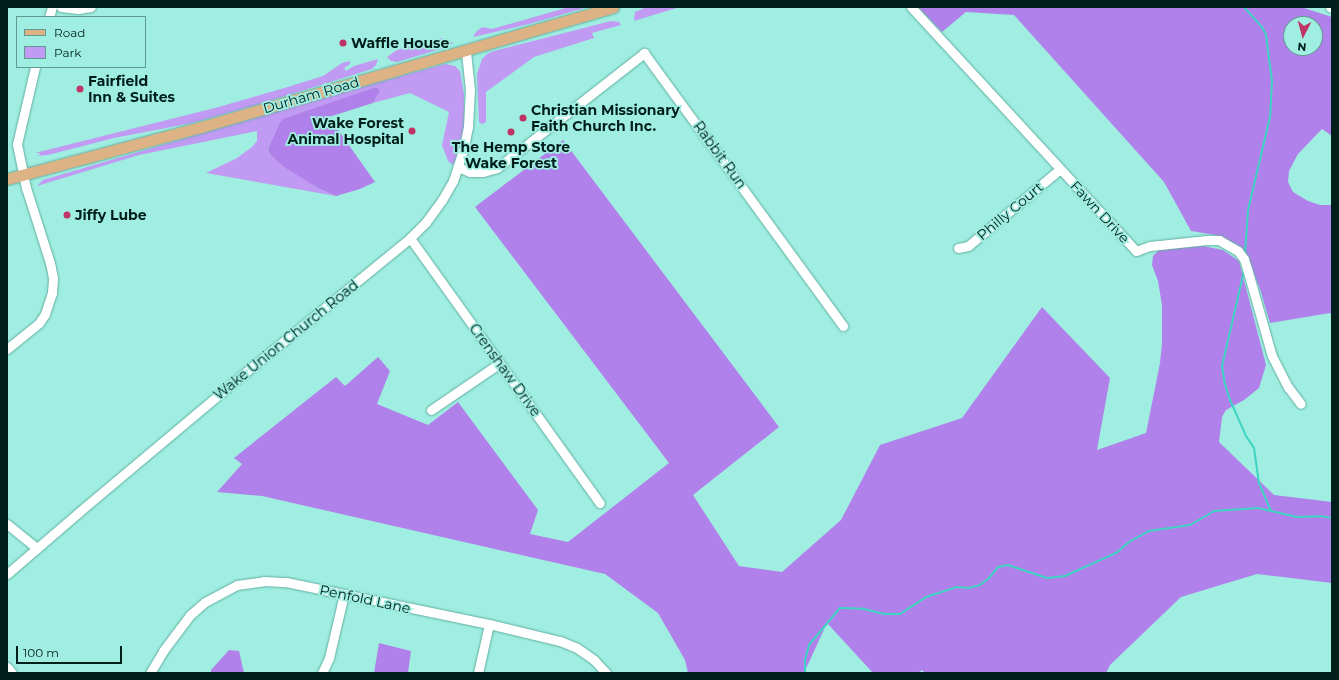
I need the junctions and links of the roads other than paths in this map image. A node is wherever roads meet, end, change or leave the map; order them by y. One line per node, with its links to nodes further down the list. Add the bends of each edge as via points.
1 (61, 7): 2 (street)
2 (90, 7)
3 (613, 7): 5 (main road, Durham Road)
4 (911, 7): 8 (street, Fawn Drive)
5 (466, 51): 7 (street, Wake Union Church Road, via 470,106 465,143); 9 (main road, Durham Road)
6 (36, 68): 9 (street, via 17,144)
7 (458, 167): 11 (street, Wake Union Church Road, via 442,200); 13 (street, Rabbit Run, via 470,172 497,168 644,53)
8 (1060, 169): 12 (street, Philly Court, via 968,246); 16 (street, Fawn Drive, via 1136,251 1150,246 1207,240 1219,240 1238,251 1244,259 1272,356 1288,387)
9 (23, 175): 10 (main road, Durham Road); 14 (street, via 50,263 53,278 52,294 39,323)
10 (7, 179)
11 (410, 238): 15 (street, Crenshaw Drive); 20 (street, Wake Union Church Road)
12 (958, 248)
13 (843, 326)
14 (7, 348)
15 (500, 363): 17 (street); 18 (street, Crenshaw Drive)
16 (1301, 404)
17 (432, 410)
18 (600, 503)
19 (7, 524): 20 (street)
20 (37, 548): 21 (street, Wake Union Church Road)
21 (7, 574)
22 (344, 594): 23 (street, Penfold Lane); 26 (street, Penfold Lane, via 286,582 264,581 237,585 205,602 190,615 162,651); 27 (street, via 329,658)
23 (489, 624): 28 (street); 29 (street, Penfold Lane, via 560,641 577,648 594,660)
24 (7, 667): 25 (street)
25 (12, 673)
26 (150, 673)
27 (322, 673)
28 (478, 673)
29 (606, 673)

